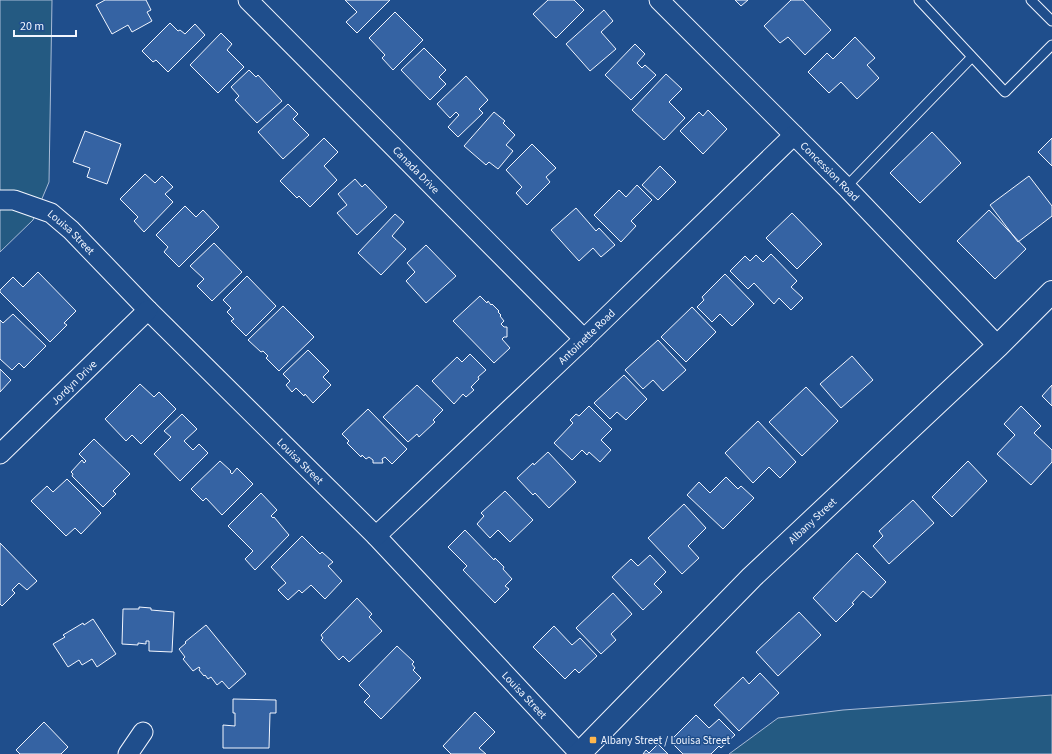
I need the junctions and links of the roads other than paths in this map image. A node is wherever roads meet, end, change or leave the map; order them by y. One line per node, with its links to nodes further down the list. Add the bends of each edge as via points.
1 (248, 0): 13 (street, Canada Drive)
2 (659, 0): 8 (street, Concession Road)
3 (919, 0): 7 (lane)
4 (1031, 0): 5 (lane)
5 (1052, 21)
6 (1052, 45): 7 (lane, via 1005,92)
7 (972, 57): 9 (lane)
8 (794, 135): 9 (street, Concession Road); 13 (street, Antoinette Road)
9 (846, 187): 14 (street, Concession Road)
10 (0, 200): 12 (street, Louisa Street, via 14,200 51,213 72,230)
11 (1052, 292): 14 (street, Albany Street)
12 (148, 310): 15 (street, Jordyn Drive); 16 (street, Louisa Street)
13 (584, 339): 16 (street, Antoinette Road)
14 (998, 346): 19 (street, Albany Street, via 752,577)
15 (0, 454)
16 (376, 536): 19 (street, Louisa Street)
17 (143, 732): 18 (street)
18 (128, 754)
19 (579, 754)

